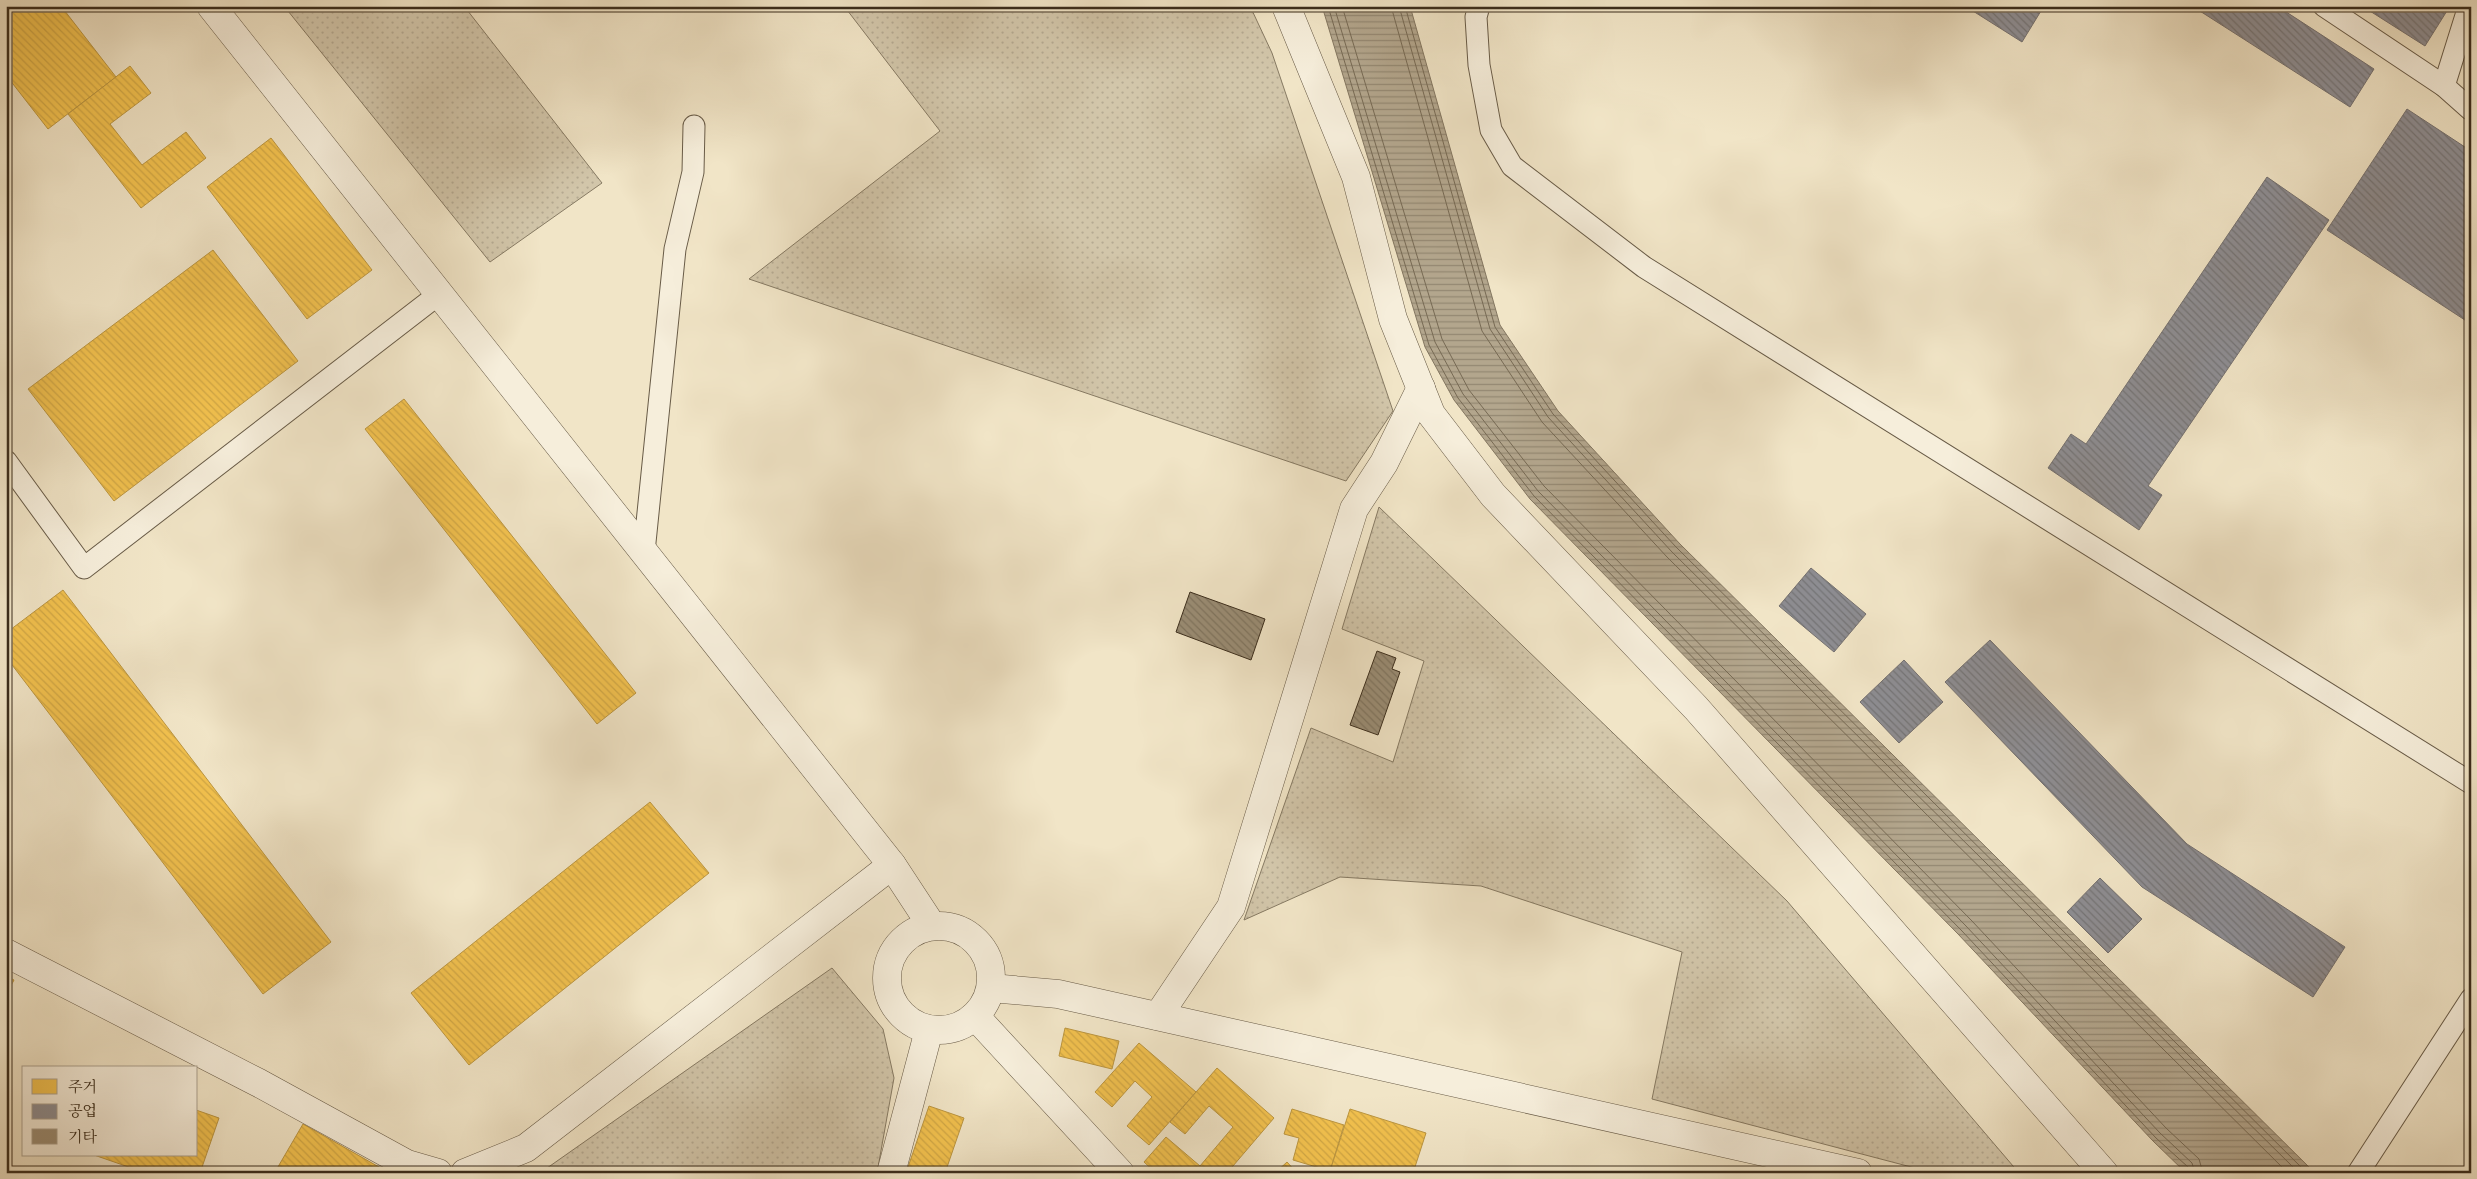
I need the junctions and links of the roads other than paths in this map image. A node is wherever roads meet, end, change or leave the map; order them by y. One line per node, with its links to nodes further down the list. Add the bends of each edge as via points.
1 (211, 6): 9 (street)
2 (1286, 6): 10 (street, via 1356,177 1393,319)
3 (1479, 6): 13 (lane, via 1476,17 1479,65 1491,130 1512,166 1644,267)
4 (2324, 6): 6 (lane)
5 (2469, 6): 6 (lane)
6 (2444, 86): 7 (lane)
7 (2471, 110)
8 (694, 126): 12 (lane, via 693,172 675,249)
9 (439, 294): 11 (lane, via 84,568); 12 (street)
10 (1421, 388): 20 (street, via 1384,463 1354,509 1231,907); 27 (street, via 1431,414 1493,495 1696,708)
11 (6, 461)
12 (644, 552): 14 (street)
13 (2471, 783)
14 (892, 865): 15 (street); 23 (street, via 526,1148)
15 (932, 926): 17 (street, via 948,926 977,942 991,971); 21 (street, via 902,940 887,968 886,985 891,1001 901,1014)
16 (6, 953): 22 (street, via 259,1083 407,1164)
17 (990, 988): 19 (street, via 985,1003); 20 (street, via 1058,994)
18 (2471, 999): 28 (lane)
19 (975, 1016): 21 (street, via 948,1030); 25 (street)
20 (1158, 1016): 26 (street)
21 (929, 1030): 24 (street)
22 (438, 1173)
23 (465, 1173)
24 (891, 1173)
25 (1120, 1173)
26 (1858, 1173)
27 (2104, 1173)
28 (2358, 1173)

